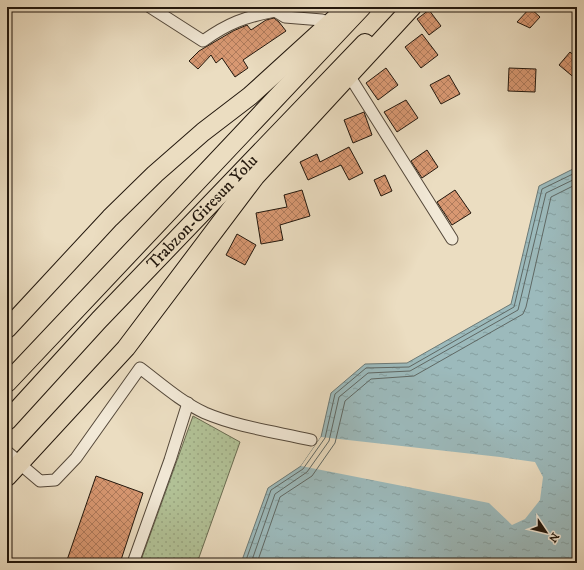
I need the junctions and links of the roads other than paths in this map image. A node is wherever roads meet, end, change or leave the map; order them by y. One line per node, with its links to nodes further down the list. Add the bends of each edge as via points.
1 (150, 7): 6 (street, via 204,41 218,30 246,16 275,11 285,17 322,20)
2 (347, 7): 6 (highway)
3 (362, 7): 10 (highway, Trabzon-Giresun Yolu)
4 (401, 7): 12 (highway, Trabzon-Giresun Yolu, via 339,68 99,320)
5 (412, 7): 7 (highway)
6 (327, 26): 9 (highway, via 250,96 203,132 155,174 110,218)
7 (350, 77): 8 (street); 14 (highway, via 256,176 126,348)
8 (452, 239)
9 (7, 329)
10 (7, 383)
11 (188, 403): 13 (street, via 204,413 234,423); 14 (street, via 140,368 76,458 55,480 40,481); 16 (street)
12 (7, 421)
13 (311, 440)
14 (14, 458): 15 (highway)
15 (7, 477)
16 (133, 563)

